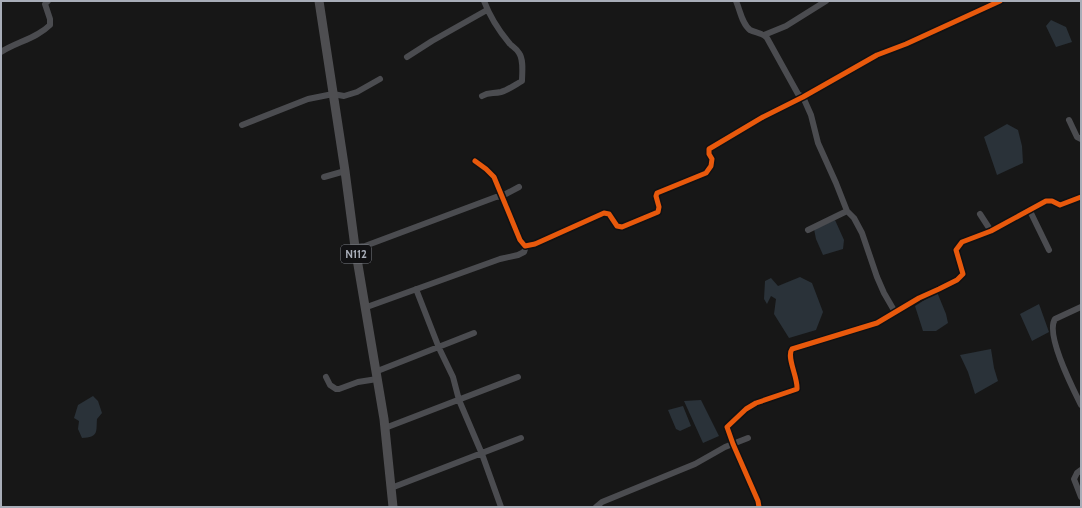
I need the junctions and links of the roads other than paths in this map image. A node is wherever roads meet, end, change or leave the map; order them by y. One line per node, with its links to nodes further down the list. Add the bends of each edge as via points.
1 (48, 1): 9 (street, via 45,4 50,25)
2 (319, 1): 12 (highway, N112)
3 (484, 1): 7 (street)
4 (736, 1): 8 (street, via 746,27)
5 (826, 1): 8 (street, via 786,26)
6 (1000, 1): 14 (street, via 877,55)
7 (487, 10): 10 (street); 13 (street, via 504,36 520,53 522,81 503,91 494,94 488,92)
8 (764, 35): 14 (street, via 798,94)
9 (1, 52)
10 (407, 57)
11 (380, 79): 12 (street, via 357,92 344,96)
12 (333, 94): 16 (street, via 308,99); 19 (highway, N112)
13 (482, 96)
14 (803, 97): 24 (street, via 818,144); 29 (street, via 709,149 712,159 706,173 657,193 659,210 655,215 619,227 609,214 604,213)
15 (1069, 120): 17 (street, via 1076,137)
16 (242, 125)
17 (1081, 139)
18 (475, 161): 22 (street, via 494,178)
19 (345, 171): 20 (street); 30 (highway, N112)
20 (324, 178)
21 (518, 187): 22 (street)
22 (502, 196): 29 (street, via 520,240); 30 (street, via 365,246)
23 (1081, 197): 25 (street, via 1060,205 1046,201)
24 (847, 211): 27 (street); 35 (street, via 862,233 877,277)
25 (1030, 211): 28 (street); 31 (street)
26 (980, 214): 28 (street)
27 (808, 230)
28 (991, 231): 35 (street, via 962,242 957,247 956,254 962,274 957,280)
29 (526, 246): 32 (street, via 524,252 518,255 500,258)
30 (354, 247): 34 (highway, N112)
31 (1049, 250)
32 (416, 289): 34 (street); 37 (street)
33 (1081, 307): 42 (street, via 1055,319 1052,328 1055,345)
34 (364, 308): 38 (highway, N112)
35 (895, 312): 46 (street, via 877,323 792,349 790,356 797,389 746,409 728,428)
36 (474, 333): 37 (street)
37 (439, 348): 38 (street, via 380,370); 41 (street, via 453,377)
38 (377, 374): 39 (street, via 339,389 330,385); 43 (highway, N112)
39 (326, 377)
40 (518, 377): 41 (street)
41 (459, 400): 43 (street); 47 (street)
42 (1081, 405)
43 (385, 428): 49 (highway, N112)
44 (521, 438): 47 (street)
45 (748, 438): 46 (street)
46 (733, 444): 53 (street, via 695,464 602,502); 54 (street)
47 (482, 454): 49 (street); 52 (street)
48 (1081, 470): 50 (street, via 1074,479)
49 (392, 488): 51 (highway, N112)
50 (1081, 497)
51 (393, 507)
52 (501, 507)
53 (596, 507)
54 (759, 507)

